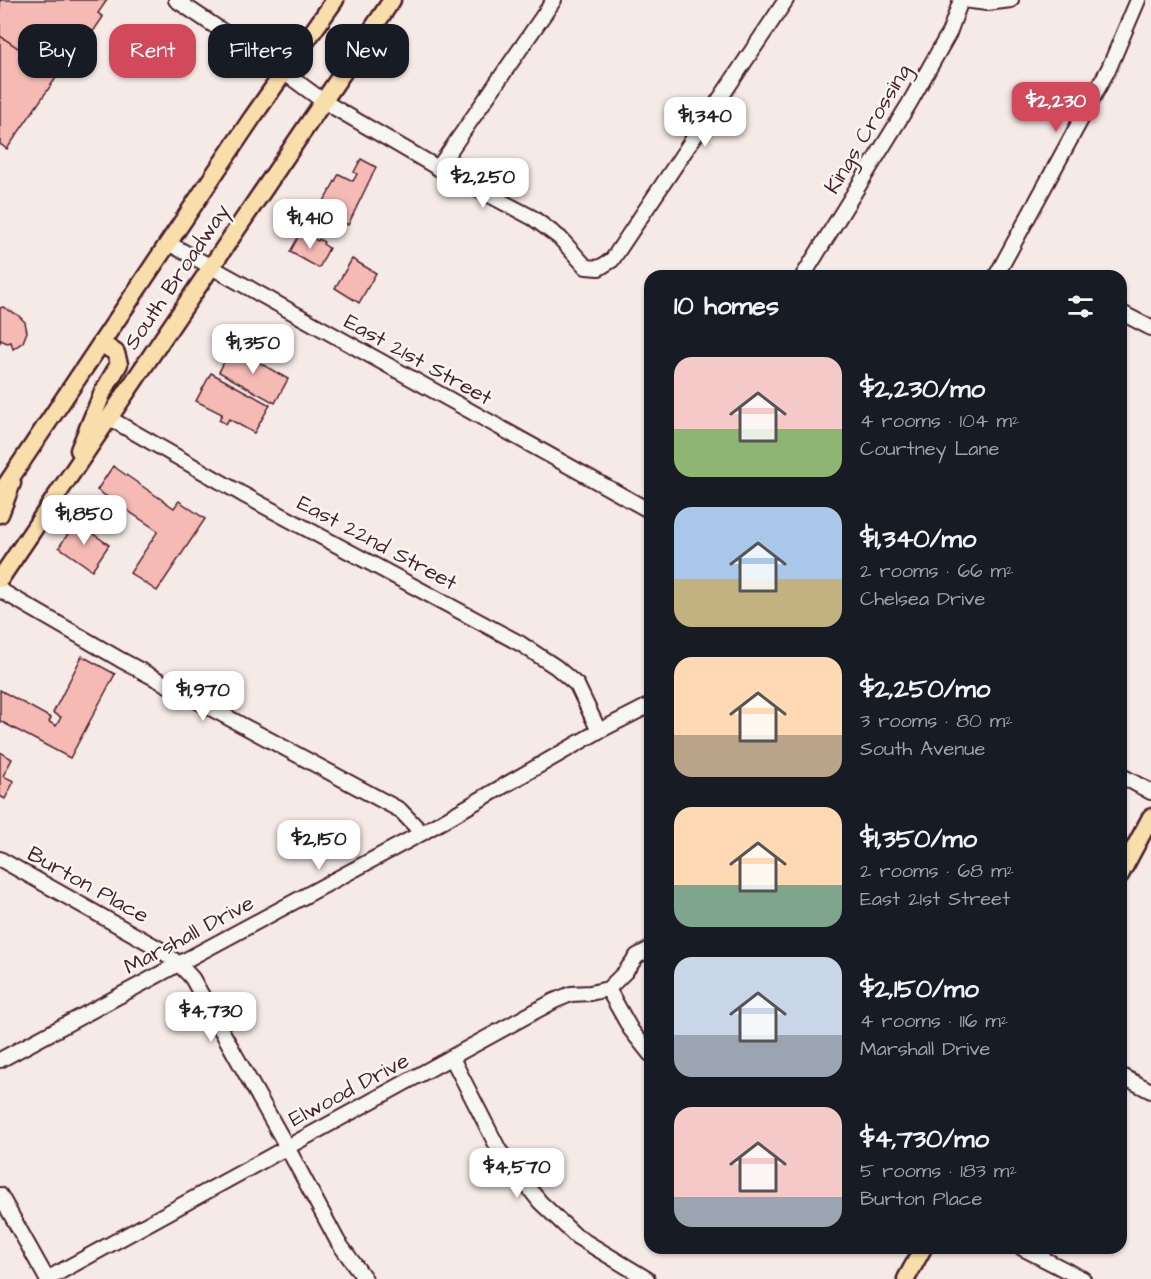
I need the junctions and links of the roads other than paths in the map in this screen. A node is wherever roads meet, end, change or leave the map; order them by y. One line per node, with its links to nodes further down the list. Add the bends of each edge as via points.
1 (176, 0): 9 (street)
2 (335, 0): 10 (main road, South Broadway)
3 (392, 0): 13 (main road, South Broadway)
4 (555, 0): 14 (street)
5 (786, 0): 14 (street, via 612,260 598,268 586,267 560,238 533,218)
6 (962, 0): 7 (street); 17 (street, Kings Crossing, via 949,33 915,94)
7 (1011, 0)
8 (1138, 0): 18 (street, via 1109,68)
9 (212, 24)
10 (313, 32)
11 (281, 78): 15 (main road, South Broadway)
12 (292, 78): 13 (street)
13 (323, 102): 14 (street); 16 (main road, South Broadway)
14 (438, 168)
15 (168, 243): 16 (street, East 21st Street); 21 (main road, South Broadway)
16 (211, 268): 22 (main road, South Broadway); 26 (street, East 21st Street)
17 (807, 270)
18 (999, 270)
19 (1127, 316): 20 (street)
20 (1151, 328)
21 (101, 343): 23 (main road, South Broadway); 24 (main road, via 116,353 119,364)
22 (109, 418): 24 (main road, South Broadway); 31 (street, East 22nd Street, via 521,644 577,685)
23 (18, 468): 25 (main road, South Broadway); 27 (main road)
24 (65, 483): 28 (main road, South Broadway)
25 (0, 494)
26 (644, 508)
27 (0, 514)
28 (0, 579)
29 (0, 590): 35 (street, via 131,666 400,810)
30 (644, 708): 31 (street, Marshall Drive)
31 (599, 731): 35 (street, Marshall Drive)
32 (1127, 780): 33 (street)
33 (1151, 792)
34 (1151, 817): 37 (main road)
35 (422, 833): 39 (street, Marshall Drive)
36 (0, 859): 39 (street, Burton Place, via 158,948)
37 (1127, 861)
38 (644, 952): 40 (street)
39 (179, 964): 43 (street, Marshall Drive); 46 (street, Burton Place, via 192,978)
40 (608, 988): 41 (street); 42 (street, Elwood Drive, via 554,1000)
41 (644, 1046)
42 (452, 1058): 46 (street, Elwood Drive); 52 (street, via 499,1150 540,1202 576,1236)
43 (0, 1060)
44 (1127, 1079): 45 (street)
45 (1151, 1091)
46 (287, 1147): 50 (street, Elwood Drive); 51 (street, Burton Place, via 338,1242)
47 (0, 1195): 50 (street)
48 (920, 1254): 53 (main road)
49 (1034, 1254): 54 (street)
50 (47, 1279)
51 (365, 1279)
52 (647, 1279)
53 (906, 1279)
54 (1083, 1279)

